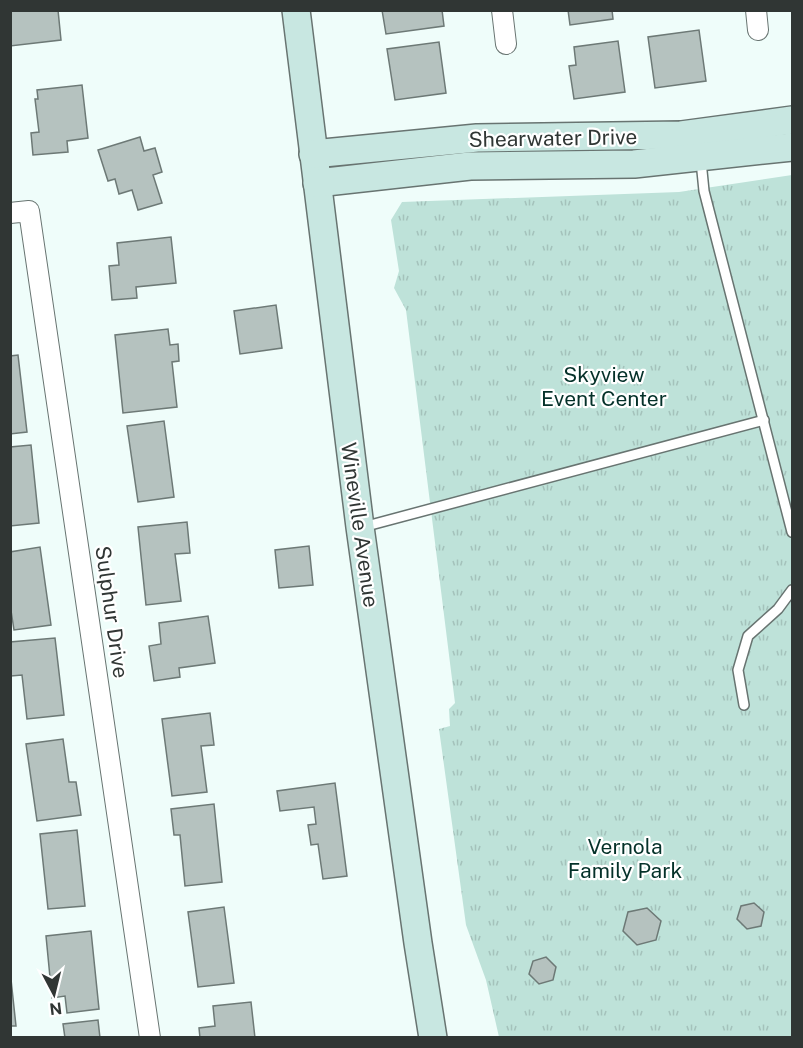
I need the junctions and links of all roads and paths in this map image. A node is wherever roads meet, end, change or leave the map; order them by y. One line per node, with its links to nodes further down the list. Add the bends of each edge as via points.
1 (296, 10): 8 (main road, Wineville Avenue)
2 (502, 10): 5 (street)
3 (756, 10): 4 (street)
4 (758, 30)
5 (506, 44)
6 (792, 120): 8 (main road, Shearwater Drive, via 681,135 477,138)
7 (792, 147): 9 (main road, Shearwater Drive)
8 (313, 154): 10 (main road, Wineville Avenue)
9 (700, 158): 10 (main road, Shearwater Drive, via 634,165 470,166); 12 (lane, via 704,191)
10 (317, 183): 13 (main road, Wineville Avenue)
11 (10, 213): 17 (street, Sulphur Drive, via 29,211)
12 (764, 420): 13 (lane); 14 (lane)
13 (360, 527): 18 (main road, Wineville Avenue)
14 (792, 532)
15 (792, 590): 16 (lane, via 778,609 748,636 738,670)
16 (744, 705)
17 (150, 1038)
18 (433, 1038)

